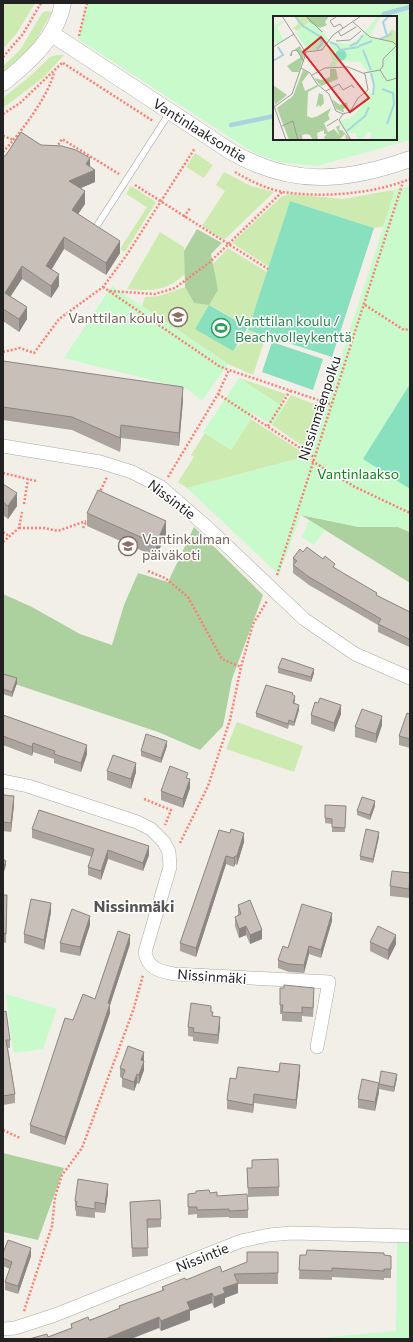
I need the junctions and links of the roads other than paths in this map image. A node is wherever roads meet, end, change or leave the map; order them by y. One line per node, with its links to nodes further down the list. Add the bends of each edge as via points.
1 (63, 3): 2 (street)
2 (52, 34): 3 (street, via 30,60); 4 (street, Vantinlaaksontie)
3 (3, 83)
4 (170, 112): 5 (street, Vantinlaaksontie, via 248,161 284,174 323,178 356,176); 6 (lane)
5 (410, 159)
6 (98, 224)
7 (3, 446): 8 (street, Nissintie, via 100,462 132,472 161,487 208,528 269,592 304,619 355,654)
8 (410, 678)
9 (3, 781): 10 (street, Nissinmäki, via 28,786 151,829 175,851 145,952 148,964 158,971 174,974 329,982)
10 (317, 1047)
11 (410, 1236): 12 (street, Nissintie, via 292,1233 269,1235 248,1240)
12 (13, 1328)

